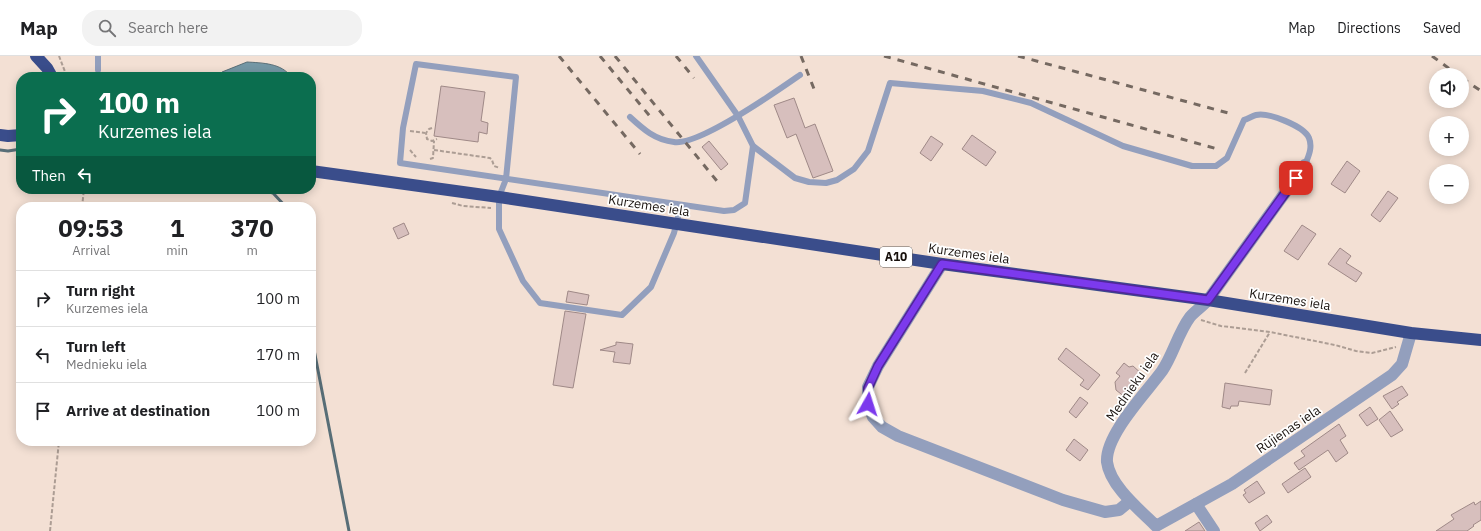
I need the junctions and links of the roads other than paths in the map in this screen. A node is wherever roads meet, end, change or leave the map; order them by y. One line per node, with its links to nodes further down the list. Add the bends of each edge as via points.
1 (36, 56): 5 (highway)
2 (98, 56): 4 (lane)
3 (696, 56): 8 (lane)
4 (98, 70)
5 (49, 72)
6 (800, 75): 8 (lane)
7 (630, 116): 8 (lane, via 649,134 675,143 685,142)
8 (738, 116): 11 (lane)
9 (0, 135): 10 (highway)
10 (16, 135)
11 (753, 146): 12 (lane, via 795,178 826,183 837,180 854,169 868,151 890,83 983,91 1031,103 1123,146 1192,166 1216,166 1227,158 1244,120 1257,115 1278,118 1300,129 1309,138 1310,152); 16 (lane, via 745,204 734,210 724,211)
12 (1305, 166): 19 (street, Mednieku iela)
13 (316, 172): 15 (highway, Kurzemes iela / A10)
14 (506, 179): 14 (lane, via 516,77 416,64 403,128 400,163); 15 (lane); 16 (lane)
15 (499, 197): 17 (highway, Kurzemes iela / A10); 17 (lane, via 499,229 523,281 540,303 622,315 651,288)
16 (681, 205): 17 (lane)
17 (677, 224): 18 (highway, Kurzemes iela / A10)
18 (942, 264): 19 (highway, Kurzemes iela / A10); 22 (street, via 878,366 868,388 868,404 873,417 882,427 898,436 1063,500 1105,512 1119,510)
19 (1208, 300): 20 (highway, Kurzemes iela / A10); 22 (street, Mednieku iela, via 1190,318 1162,370 1119,427 1108,451 1107,462 1113,479)
20 (1411, 333): 21 (highway, Kurzemes iela / A10); 23 (street, Rūjienas iela, via 1402,364 1392,375 1232,484)
21 (1481, 340)
22 (1130, 501): 24 (street, Mednieku iela)
23 (1196, 504): 24 (street, Rūjienas iela); 25 (street)
24 (1156, 526)
25 (1214, 531)

